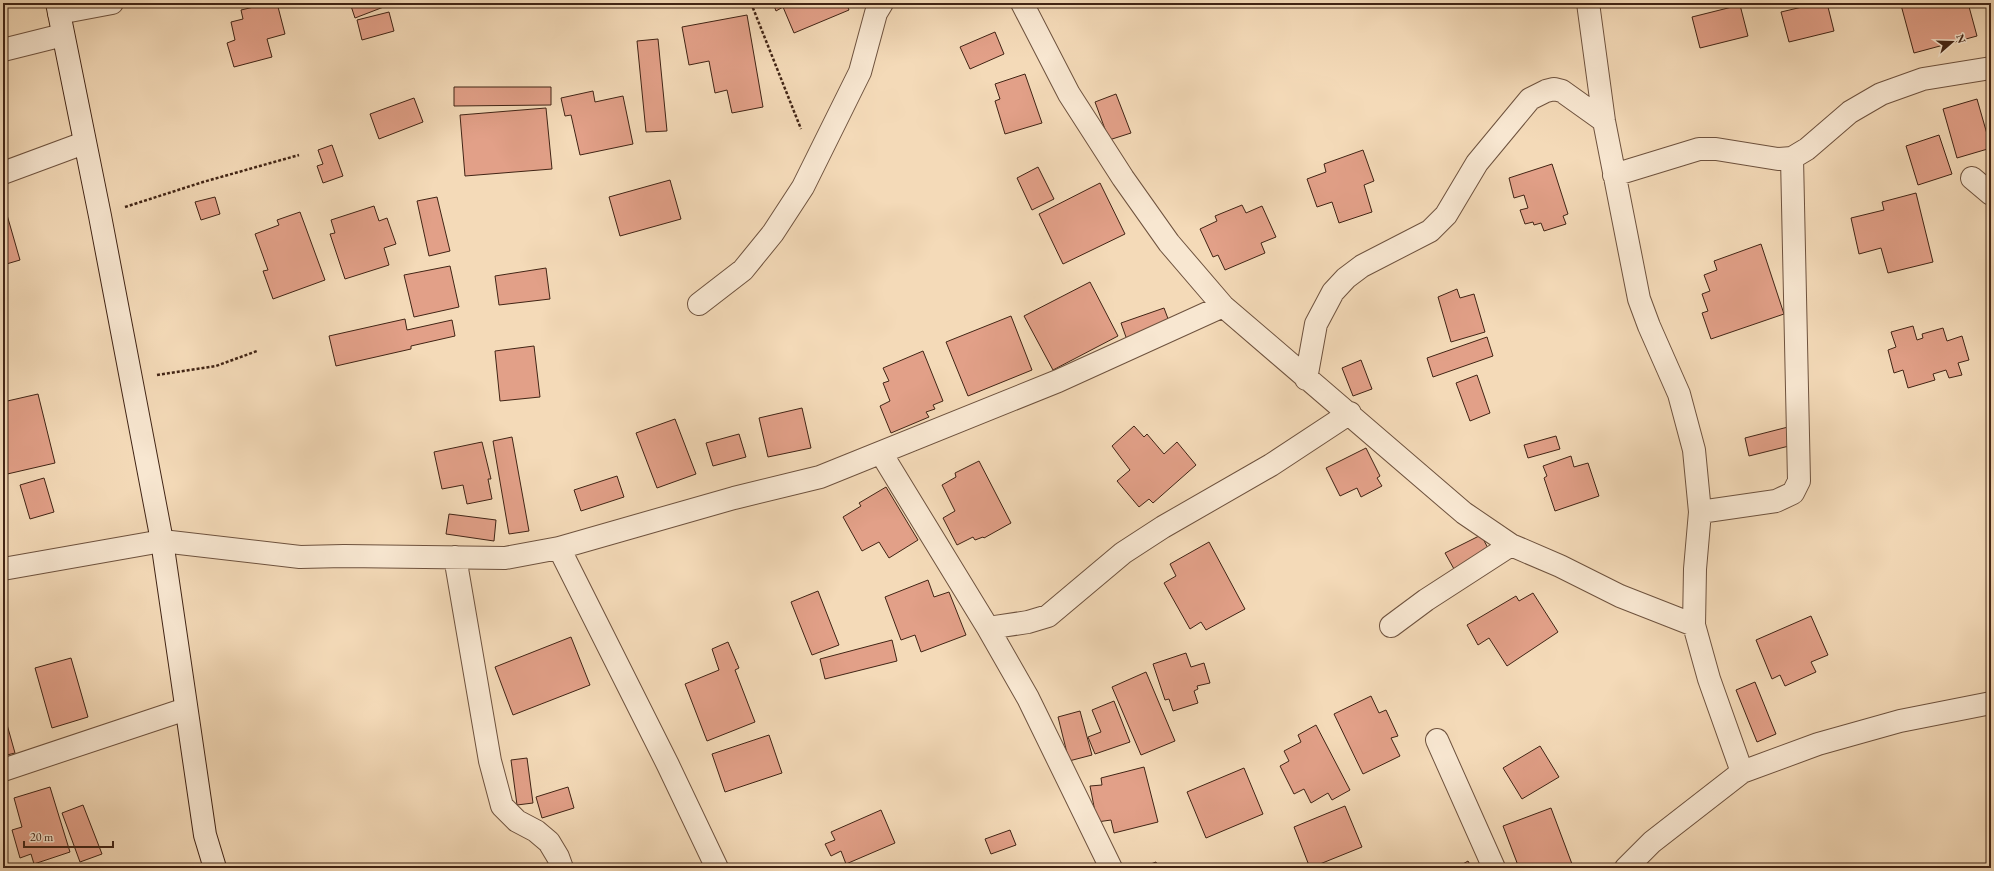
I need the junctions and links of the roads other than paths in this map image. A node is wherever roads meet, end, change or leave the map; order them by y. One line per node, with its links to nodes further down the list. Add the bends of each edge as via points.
1 (112, 3): 5 (street)
2 (882, 3): 16 (street, via 876,13 860,72 803,187 773,233 743,270)
3 (1022, 3): 17 (street, via 1069,94 1123,178 1169,244)
4 (1588, 3): 9 (street)
5 (58, 8): 6 (street)
6 (63, 35): 7 (street); 10 (street)
7 (3, 50)
8 (1991, 68): 11 (street, via 1922,78 1881,94 1850,112)
9 (1604, 121): 13 (street); 18 (street, via 1562,91 1554,89 1530,99 1477,163 1446,215 1430,231 1362,266 1333,292 1316,324)
10 (84, 143): 12 (street); 22 (street)
11 (1792, 158): 13 (street, via 1778,159 1716,149 1699,149); 21 (street, via 1799,481 1793,493 1776,501)
12 (3, 173)
13 (1614, 175): 21 (street, via 1639,299 1680,394 1694,450)
14 (1972, 178): 15 (street)
15 (1991, 194)
16 (699, 304)
17 (1222, 306): 18 (street); 20 (street, via 1058,381)
18 (1306, 379): 19 (street)
19 (1350, 413): 23 (street, via 1464,513); 29 (street, via 1271,465 1123,553 1048,616)
20 (881, 453): 24 (street, via 820,477 734,498); 29 (street)
21 (1700, 512): 27 (street)
22 (162, 541): 25 (street, via 300,557); 26 (street); 31 (street)
23 (1511, 545): 27 (street, via 1620,596); 28 (street)
24 (559, 548): 25 (street, via 505,558); 37 (street)
25 (455, 557): 36 (street, via 490,761 502,806 517,821 536,831 549,842)
26 (3, 569)
27 (1694, 625): 34 (street, via 1709,679)
28 (1391, 626)
29 (988, 628): 38 (street, via 1028,698)
30 (1991, 703): 34 (street, via 1900,721 1818,744)
31 (186, 709): 33 (street); 35 (street, via 205,835)
32 (1437, 740): 39 (street)
33 (3, 770)
34 (1742, 772): 40 (street, via 1652,842)
35 (215, 868)
36 (562, 868)
37 (717, 868)
38 (1111, 868)
39 (1494, 868)
40 (1626, 868)

